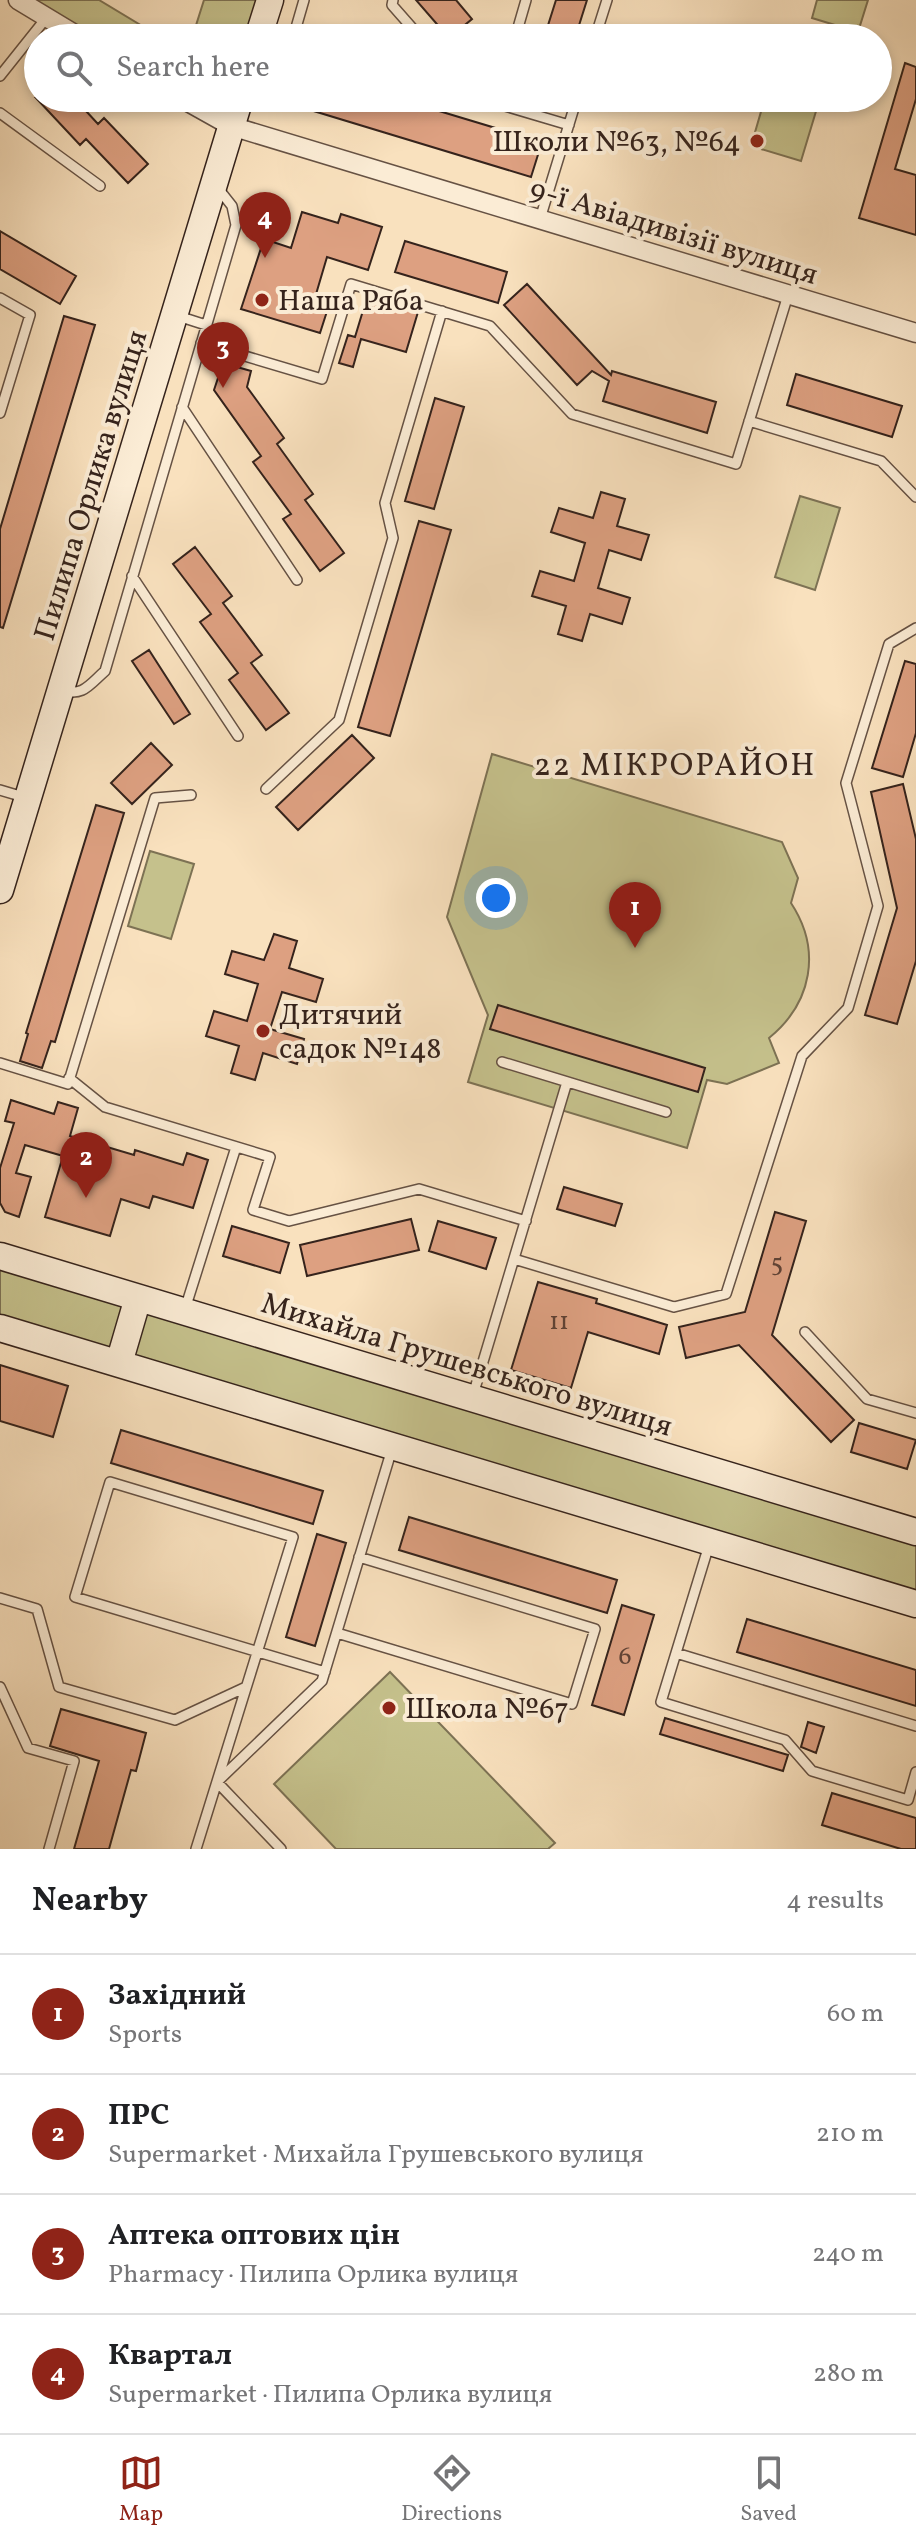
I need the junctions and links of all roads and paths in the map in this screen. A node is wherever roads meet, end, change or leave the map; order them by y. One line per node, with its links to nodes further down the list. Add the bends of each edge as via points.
1 (18, 0): 7 (street)
2 (270, 0): 10 (street)
3 (304, 0): 11 (lane)
4 (393, 0): 12 (lane)
5 (526, 0): 13 (lane)
6 (607, 0): 14 (lane)
7 (47, 17): 8 (lane); 9 (street)
8 (41, 24)
9 (58, 24)
10 (262, 24)
11 (297, 24)
12 (409, 24)
13 (519, 24)
14 (599, 24)
15 (24, 46): 16 (lane)
16 (0, 76)
17 (206, 112): 23 (street, 9-ї Авіадивізії вулиця)
18 (236, 112): 23 (street, Пилипа Орлика вулиця)
19 (529, 112): 22 (lane)
20 (573, 112): 22 (lane)
21 (0, 113): 25 (lane)
22 (569, 125): 26 (lane)
23 (231, 126): 24 (street, Пилипа Орлика вулиця); 26 (street, 9-ї Авіадивізії вулиця)
24 (214, 185): 30 (street, Пилипа Орлика вулиця); 31 (lane, via 232,206 236,225)
25 (100, 186)
26 (540, 219): 27 (street, 9-ї Авіадивізії вулиця)
27 (788, 295): 32 (street, 9-ї Авіадивізії вулиця); 36 (lane)
28 (0, 298): 35 (lane, via 30,315)
29 (442, 311): 33 (lane, via 351,284 322,379); 36 (lane, via 490,326 572,414 736,464); 43 (lane, via 385,503 393,538 339,720)
30 (175, 315): 31 (lane); 41 (street, Пилипа Орлика вулиця)
31 (206, 325): 33 (lane)
32 (916, 333)
33 (201, 343): 34 (lane)
34 (182, 407): 38 (lane); 39 (lane)
35 (0, 413)
36 (749, 421): 37 (lane, via 881,461)
37 (916, 497)
38 (132, 576): 41 (lane, via 105,671 81,692); 42 (lane)
39 (297, 580)
40 (914, 631): 56 (lane, via 889,644 846,783 878,906 848,1008 802,1056 726,1294 674,1307)
41 (61, 690): 46 (street, Пилипа Орлика вулиця)
42 (238, 736)
43 (266, 789)
44 (0, 790): 46 (lane)
45 (191, 795): 50 (lane, via 155,798)
46 (28, 798): 47 (street, Пилипа Орлика вулиця)
47 (0, 890)
48 (502, 1062): 51 (lane)
49 (0, 1063): 50 (lane, via 68,1084)
50 (69, 1078): 53 (lane, via 105,1107)
51 (567, 1082): 52 (lane); 54 (lane)
52 (666, 1112)
53 (236, 1147): 54 (lane, via 270,1157 253,1210 289,1221 419,1189); 58 (lane)
54 (526, 1221): 56 (lane)
55 (0, 1256): 57 (street, Михайла Грушевського вулиця)
56 (514, 1259): 62 (lane)
57 (138, 1298): 58 (street, Михайла Грушевського вулиця); 61 (street)
58 (184, 1312): 62 (street, Михайла Грушевського вулиця)
59 (0, 1328): 61 (street)
60 (805, 1332): 63 (lane, via 867,1399)
61 (119, 1363): 64 (street)
62 (472, 1399): 65 (street, Михайла Грушевського вулиця)
63 (916, 1413)
64 (393, 1446): 66 (street); 67 (lane)
65 (916, 1532)
66 (710, 1542): 69 (street); 72 (lane)
67 (359, 1557): 70 (lane); 70 (lane, via 595,1629 572,1704)
68 (0, 1598): 75 (lane, via 37,1609 59,1687 175,1720)
69 (916, 1604)
70 (337, 1633): 73 (lane)
71 (257, 1652): 71 (lane, via 293,1537 110,1482 75,1597); 73 (lane); 75 (lane)
72 (676, 1653): 76 (lane); 77 (lane, via 661,1702 785,1740 812,1771 908,1800)
73 (325, 1672): 78 (lane, via 322,1681)
74 (0, 1687): 79 (lane, via 28,1748 74,1761)
75 (246, 1687): 78 (lane)
76 (916, 1726)
77 (916, 1772)
78 (217, 1782): 80 (lane); 81 (lane)
79 (49, 1849)
80 (196, 1849)
81 (281, 1849)

